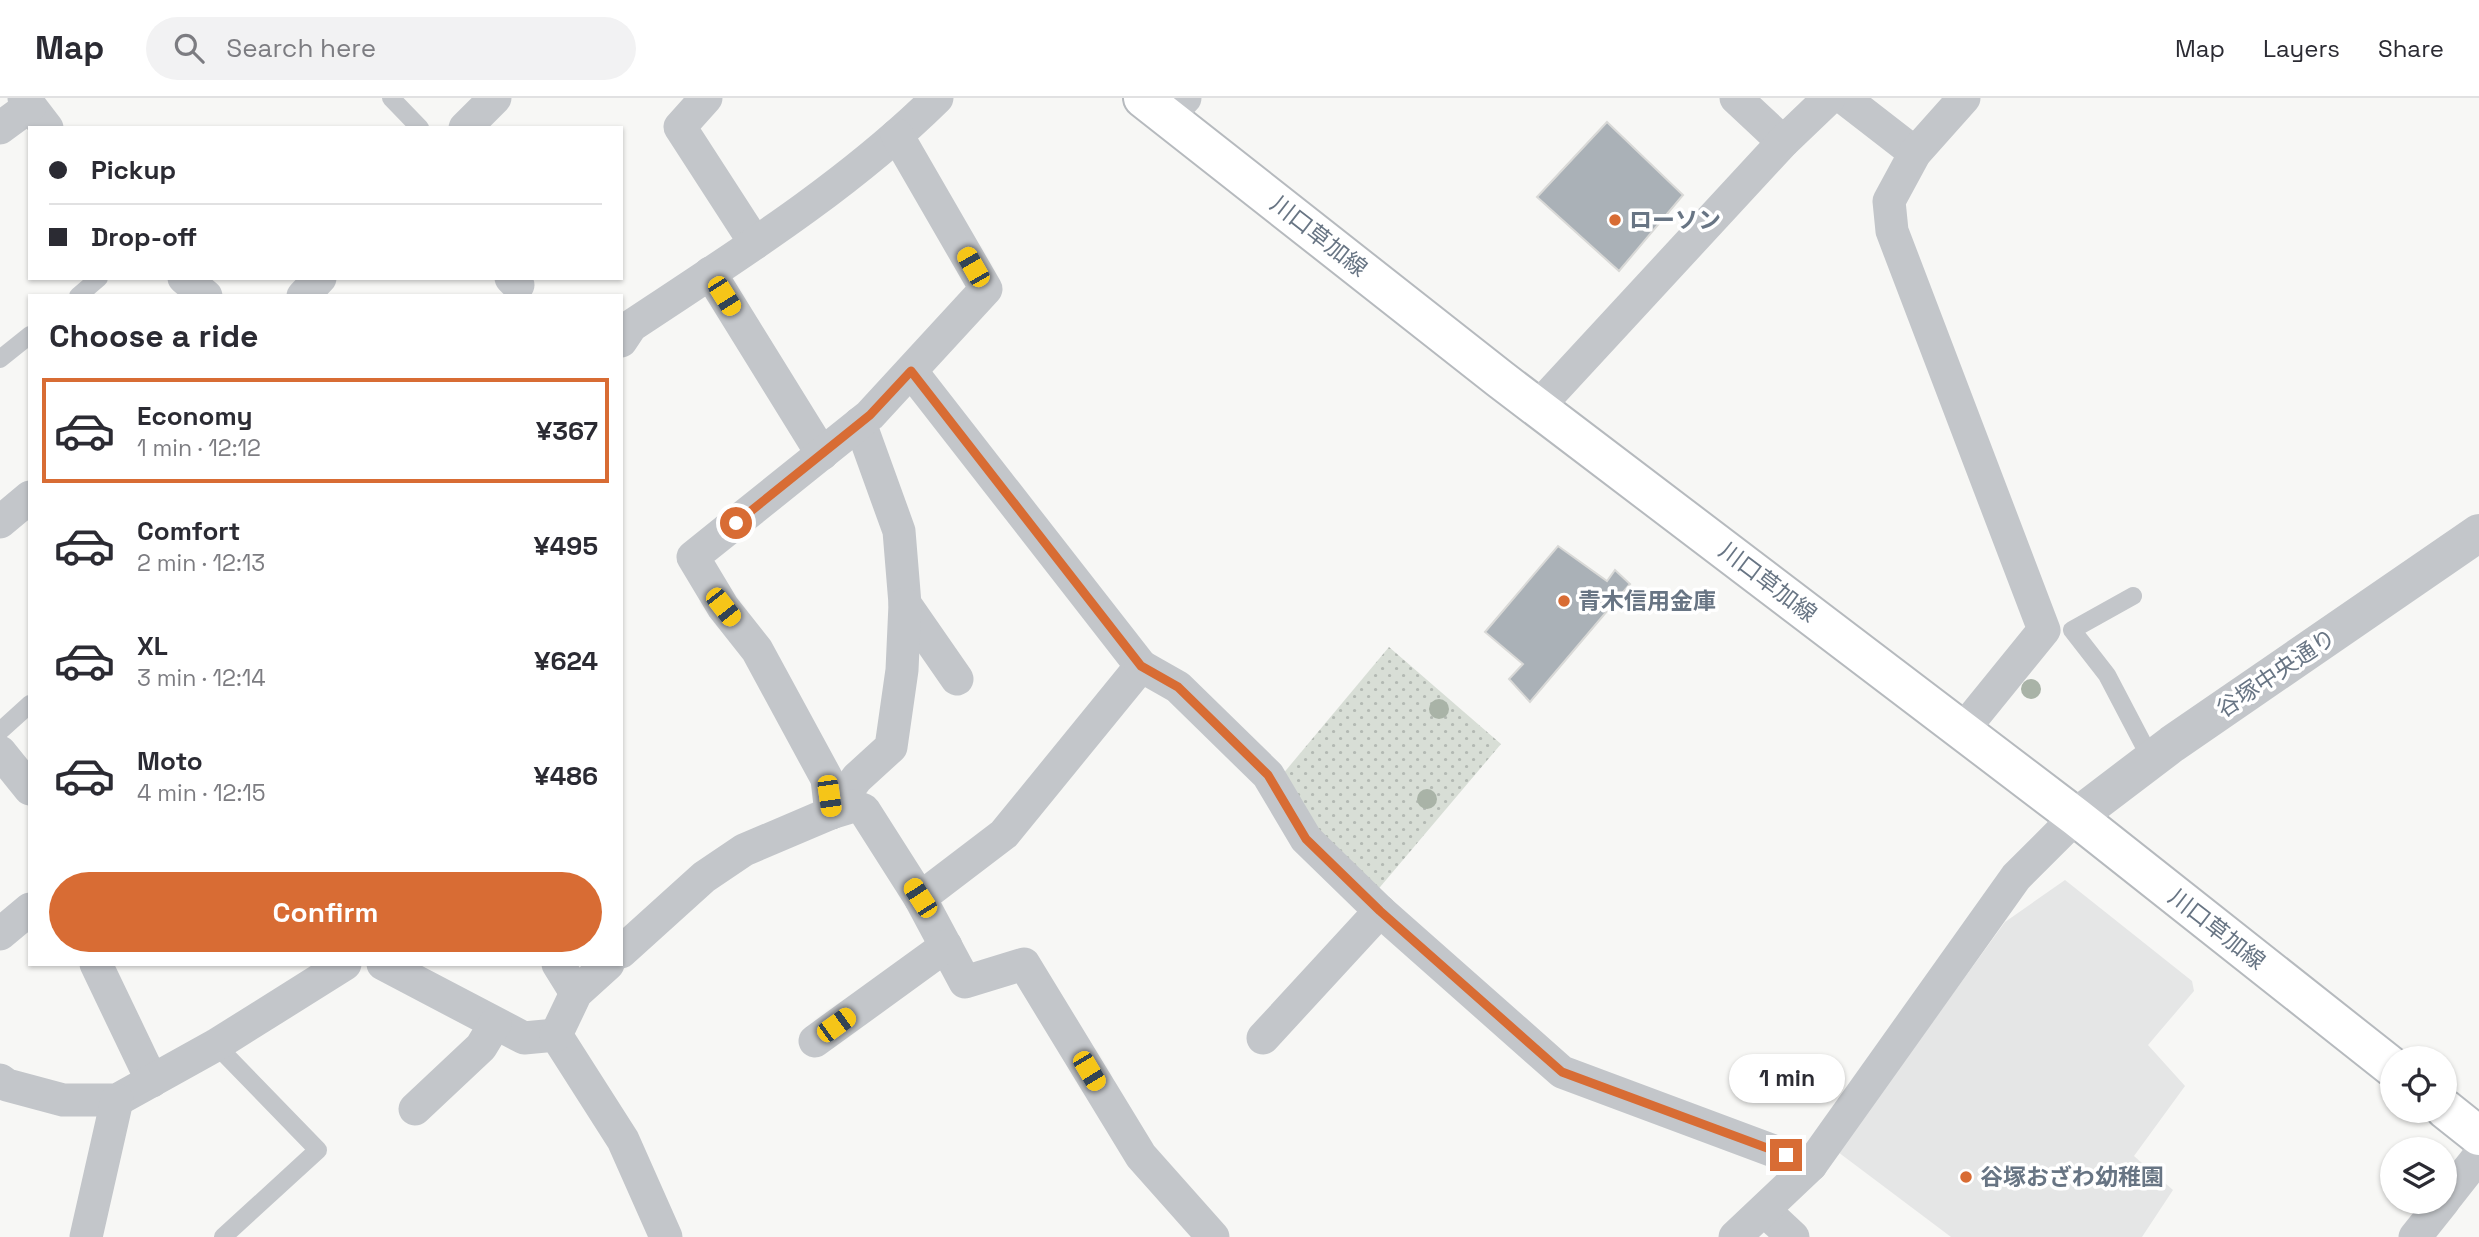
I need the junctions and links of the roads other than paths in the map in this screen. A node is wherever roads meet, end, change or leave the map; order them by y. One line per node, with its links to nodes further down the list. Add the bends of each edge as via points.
1 (391, 98): 11 (lane)
2 (495, 98): 12 (street)
3 (706, 98): 17 (street, via 680,127)
4 (937, 98): 14 (street)
5 (1736, 98): 15 (street)
6 (1829, 98): 15 (street)
7 (1844, 98): 16 (street)
8 (1964, 98): 16 (street)
9 (1165, 104): 29 (main road, 川口草加線)
10 (34, 110): 13 (street)
11 (418, 126)
12 (467, 126)
13 (0, 128)
14 (897, 135): 17 (street); 28 (street, via 986,289)
15 (1783, 142): 29 (street)
16 (1915, 153): 41 (street, via 1889,201 1892,231 2044,630)
17 (755, 243): 18 (street)
18 (710, 274): 26 (street, via 631,326); 31 (street)
19 (97, 280): 22 (lane)
20 (186, 280): 23 (street)
21 (318, 280): 24 (street)
22 (80, 294)
23 (204, 294)
24 (305, 294)
25 (28, 337): 27 (lane)
26 (623, 338)
27 (0, 359)
28 (911, 371): 30 (street); 37 (street)
29 (1538, 407): 41 (main road, 川口草加線)
30 (860, 423): 31 (street); 36 (street, via 900,531)
31 (822, 454): 45 (street, via 694,557 723,607 757,650 827,779)
32 (28, 499): 33 (street)
33 (0, 522)
34 (2479, 533): 43 (street, 谷塚中央通り)
35 (2133, 596): 43 (lane, via 2072,630 2107,674)
36 (905, 604): 38 (street); 45 (street, via 891,747 857,778)
37 (1141, 666): 47 (street, via 1004,834); 49 (street, via 1178,687 1268,775 1306,839)
38 (957, 679)
39 (28, 706): 40 (lane)
40 (0, 731)
41 (1962, 731): 46 (main road, 川口草加線)
42 (0, 752): 44 (street)
43 (2151, 759): 46 (street, 谷塚中央通り)
44 (28, 787)
45 (831, 813): 47 (street, via 853,806 864,810); 52 (street, via 734,856)
46 (2076, 817): 64 (main road, 川口草加線); 72 (street, via 2016,877)
47 (920, 898): 51 (street)
48 (28, 911): 50 (street)
49 (1380, 911): 61 (street); 72 (street, via 1562,1072)
50 (0, 934)
51 (946, 946): 62 (street); 79 (street, via 965,982 1024,964 1141,1156)
52 (623, 950)
53 (97, 966): 66 (street)
54 (387, 966): 59 (street)
55 (559, 966): 58 (street)
56 (606, 966): 58 (street)
57 (331, 968): 63 (street)
58 (576, 993): 60 (street)
59 (495, 1024): 60 (street, via 524,1038); 68 (street, via 481,1047)
60 (556, 1035): 78 (street, via 623,1140)
61 (1263, 1038)
62 (815, 1041)
63 (216, 1045): 66 (street); 77 (lane, via 318,1150)
64 (2380, 1058)
65 (0, 1080): 67 (street, via 64,1100)
66 (152, 1081): 67 (street)
67 (117, 1100): 76 (street)
68 (415, 1109)
69 (2457, 1119): 70 (main road)
70 (2479, 1136)
71 (2479, 1156): 73 (street)
72 (1811, 1165): 74 (street)
73 (2457, 1184)
74 (1765, 1211): 80 (street); 81 (street)
75 (2434, 1214): 82 (street)
76 (86, 1237)
77 (223, 1237)
78 (667, 1237)
79 (1213, 1237)
80 (1735, 1237)
81 (1793, 1237)
82 (2415, 1237)

